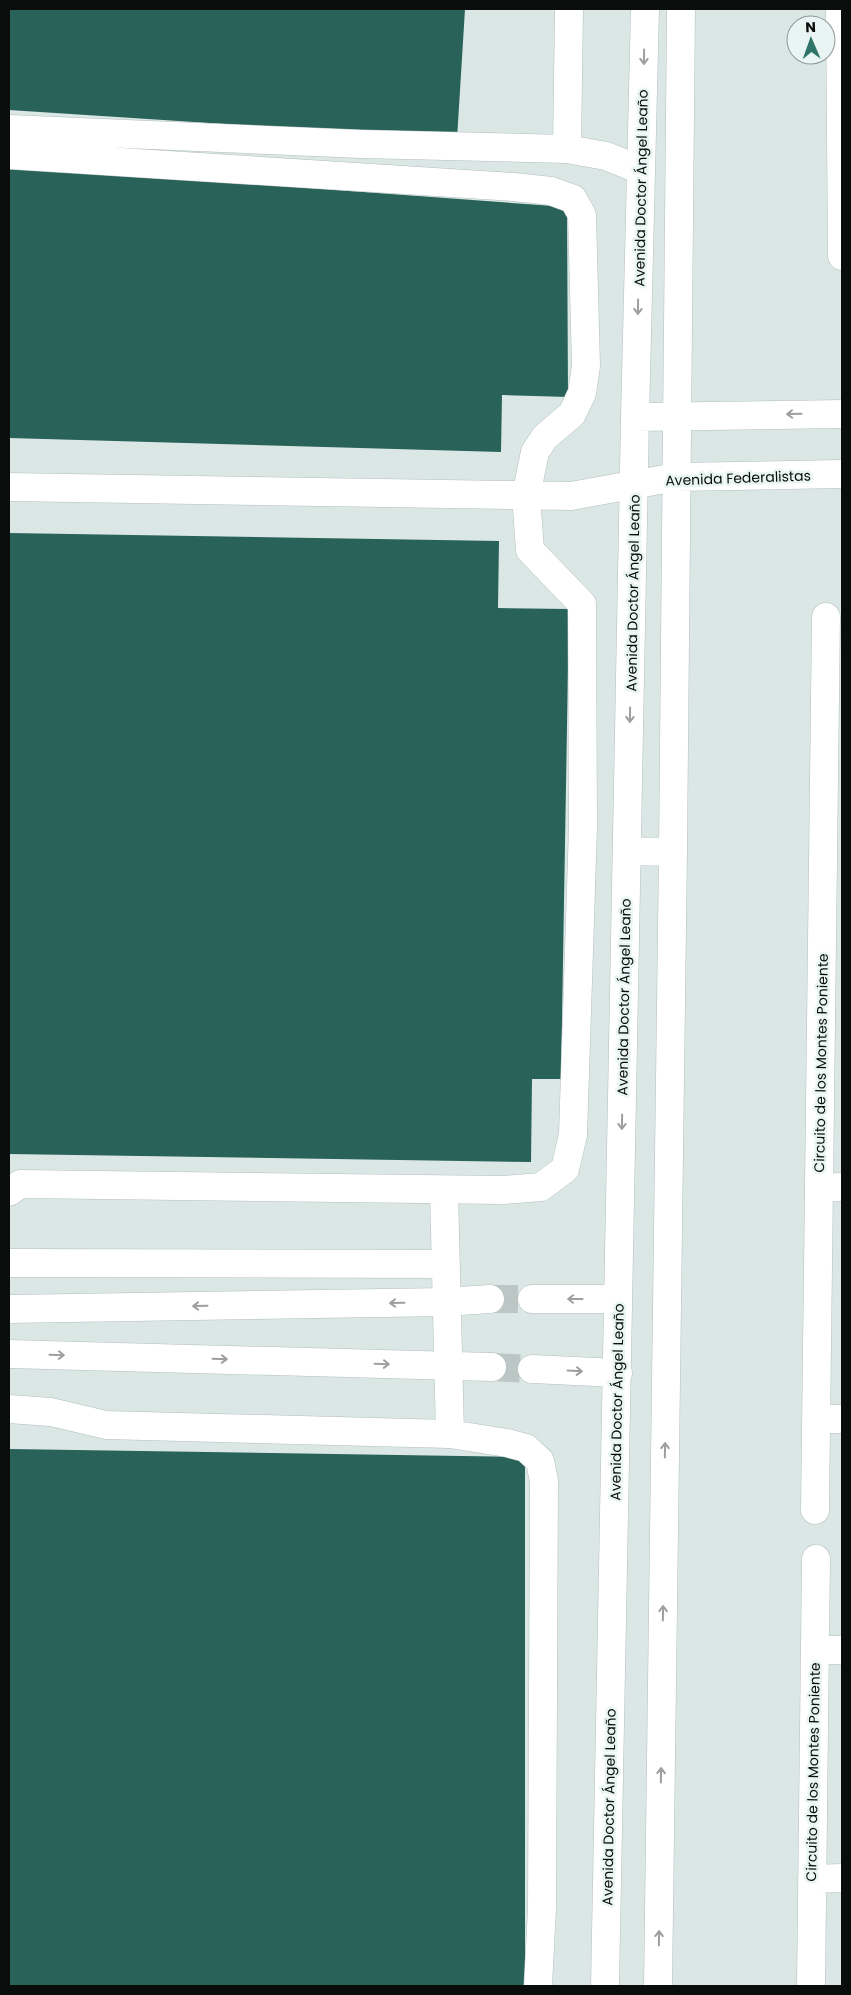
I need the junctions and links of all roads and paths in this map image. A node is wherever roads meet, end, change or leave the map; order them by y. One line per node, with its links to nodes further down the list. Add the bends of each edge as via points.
1 (569, 9): 6 (street)
2 (645, 9): 8 (street, Avenida Doctor Ángel Leaño, one-way to 8)
3 (681, 9): 12 (street)
4 (840, 9): 9 (street)
5 (9, 129): 6 (street)
6 (567, 149): 8 (street, via 606,156)
7 (9, 155): 18 (street, via 514,187 551,191 573,199 582,215 586,366 582,393 572,414 546,437 535,452)
8 (641, 170): 13 (street, Avenida Doctor Ángel Leaño, one-way to 13)
9 (842, 172): 10 (street)
10 (842, 256)
11 (842, 414): 12 (street, one-way to 12)
12 (677, 416): 13 (street); 15 (street)
13 (636, 417): 16 (street, Avenida Doctor Ángel Leaño)
14 (842, 474): 15 (street, Avenida Federalistas)
15 (676, 477): 16 (street, Avenida Federalistas); 22 (street)
16 (635, 486): 18 (street, Avenida Federalistas, via 571,496); 21 (street, Avenida Doctor Ángel Leaño, one-way to 21)
17 (9, 487): 18 (street, Avenida Federalistas)
18 (526, 496): 25 (street, via 530,550 582,604 583,827 573,1135 566,1169 541,1188)
19 (826, 617): 20 (street, Circuito de los Montes Poniente)
20 (834, 724): 23 (street, Circuito de los Montes Poniente)
21 (628, 852): 22 (street); 30 (street, Avenida Doctor Ángel Leaño, one-way to 30)
22 (673, 852): 50 (street, one-way to 22)
23 (832, 954): 24 (street, Circuito de los Montes Poniente)
24 (831, 1187): 40 (street, Circuito de los Montes Poniente)
25 (444, 1190): 26 (street, via 20,1184); 28 (street)
26 (9, 1192)
27 (9, 1263): 28 (street)
28 (446, 1264): 32 (street)
29 (532, 1299): 30 (street, one-way to 29)
30 (618, 1299): 38 (street, Avenida Doctor Ángel Leaño)
31 (490, 1300): 32 (street)
32 (446, 1302): 33 (street, one-way to 33); 35 (street)
33 (9, 1310)
34 (9, 1354): 35 (street, one-way to 35)
35 (448, 1365): 36 (street); 41 (street)
36 (492, 1367)
37 (532, 1369): 38 (street, one-way to 38)
38 (618, 1373): 49 (street, Avenida Doctor Ángel Leaño)
39 (9, 1409): 41 (street, via 51,1412 106,1425)
40 (829, 1419): 42 (street, Circuito de los Montes Poniente)
41 (450, 1434): 48 (street, via 508,1442 526,1448 540,1461 544,1481 542,1908)
42 (815, 1510)
43 (816, 1559): 44 (street, Circuito de los Montes Poniente)
44 (815, 1650): 45 (street); 47 (street, Circuito de los Montes Poniente)
45 (842, 1650)
46 (842, 1878): 47 (street)
47 (812, 1879): 51 (street, Circuito de los Montes Poniente)
48 (538, 1986)
49 (605, 1986)
50 (658, 1986)
51 (811, 1986)

